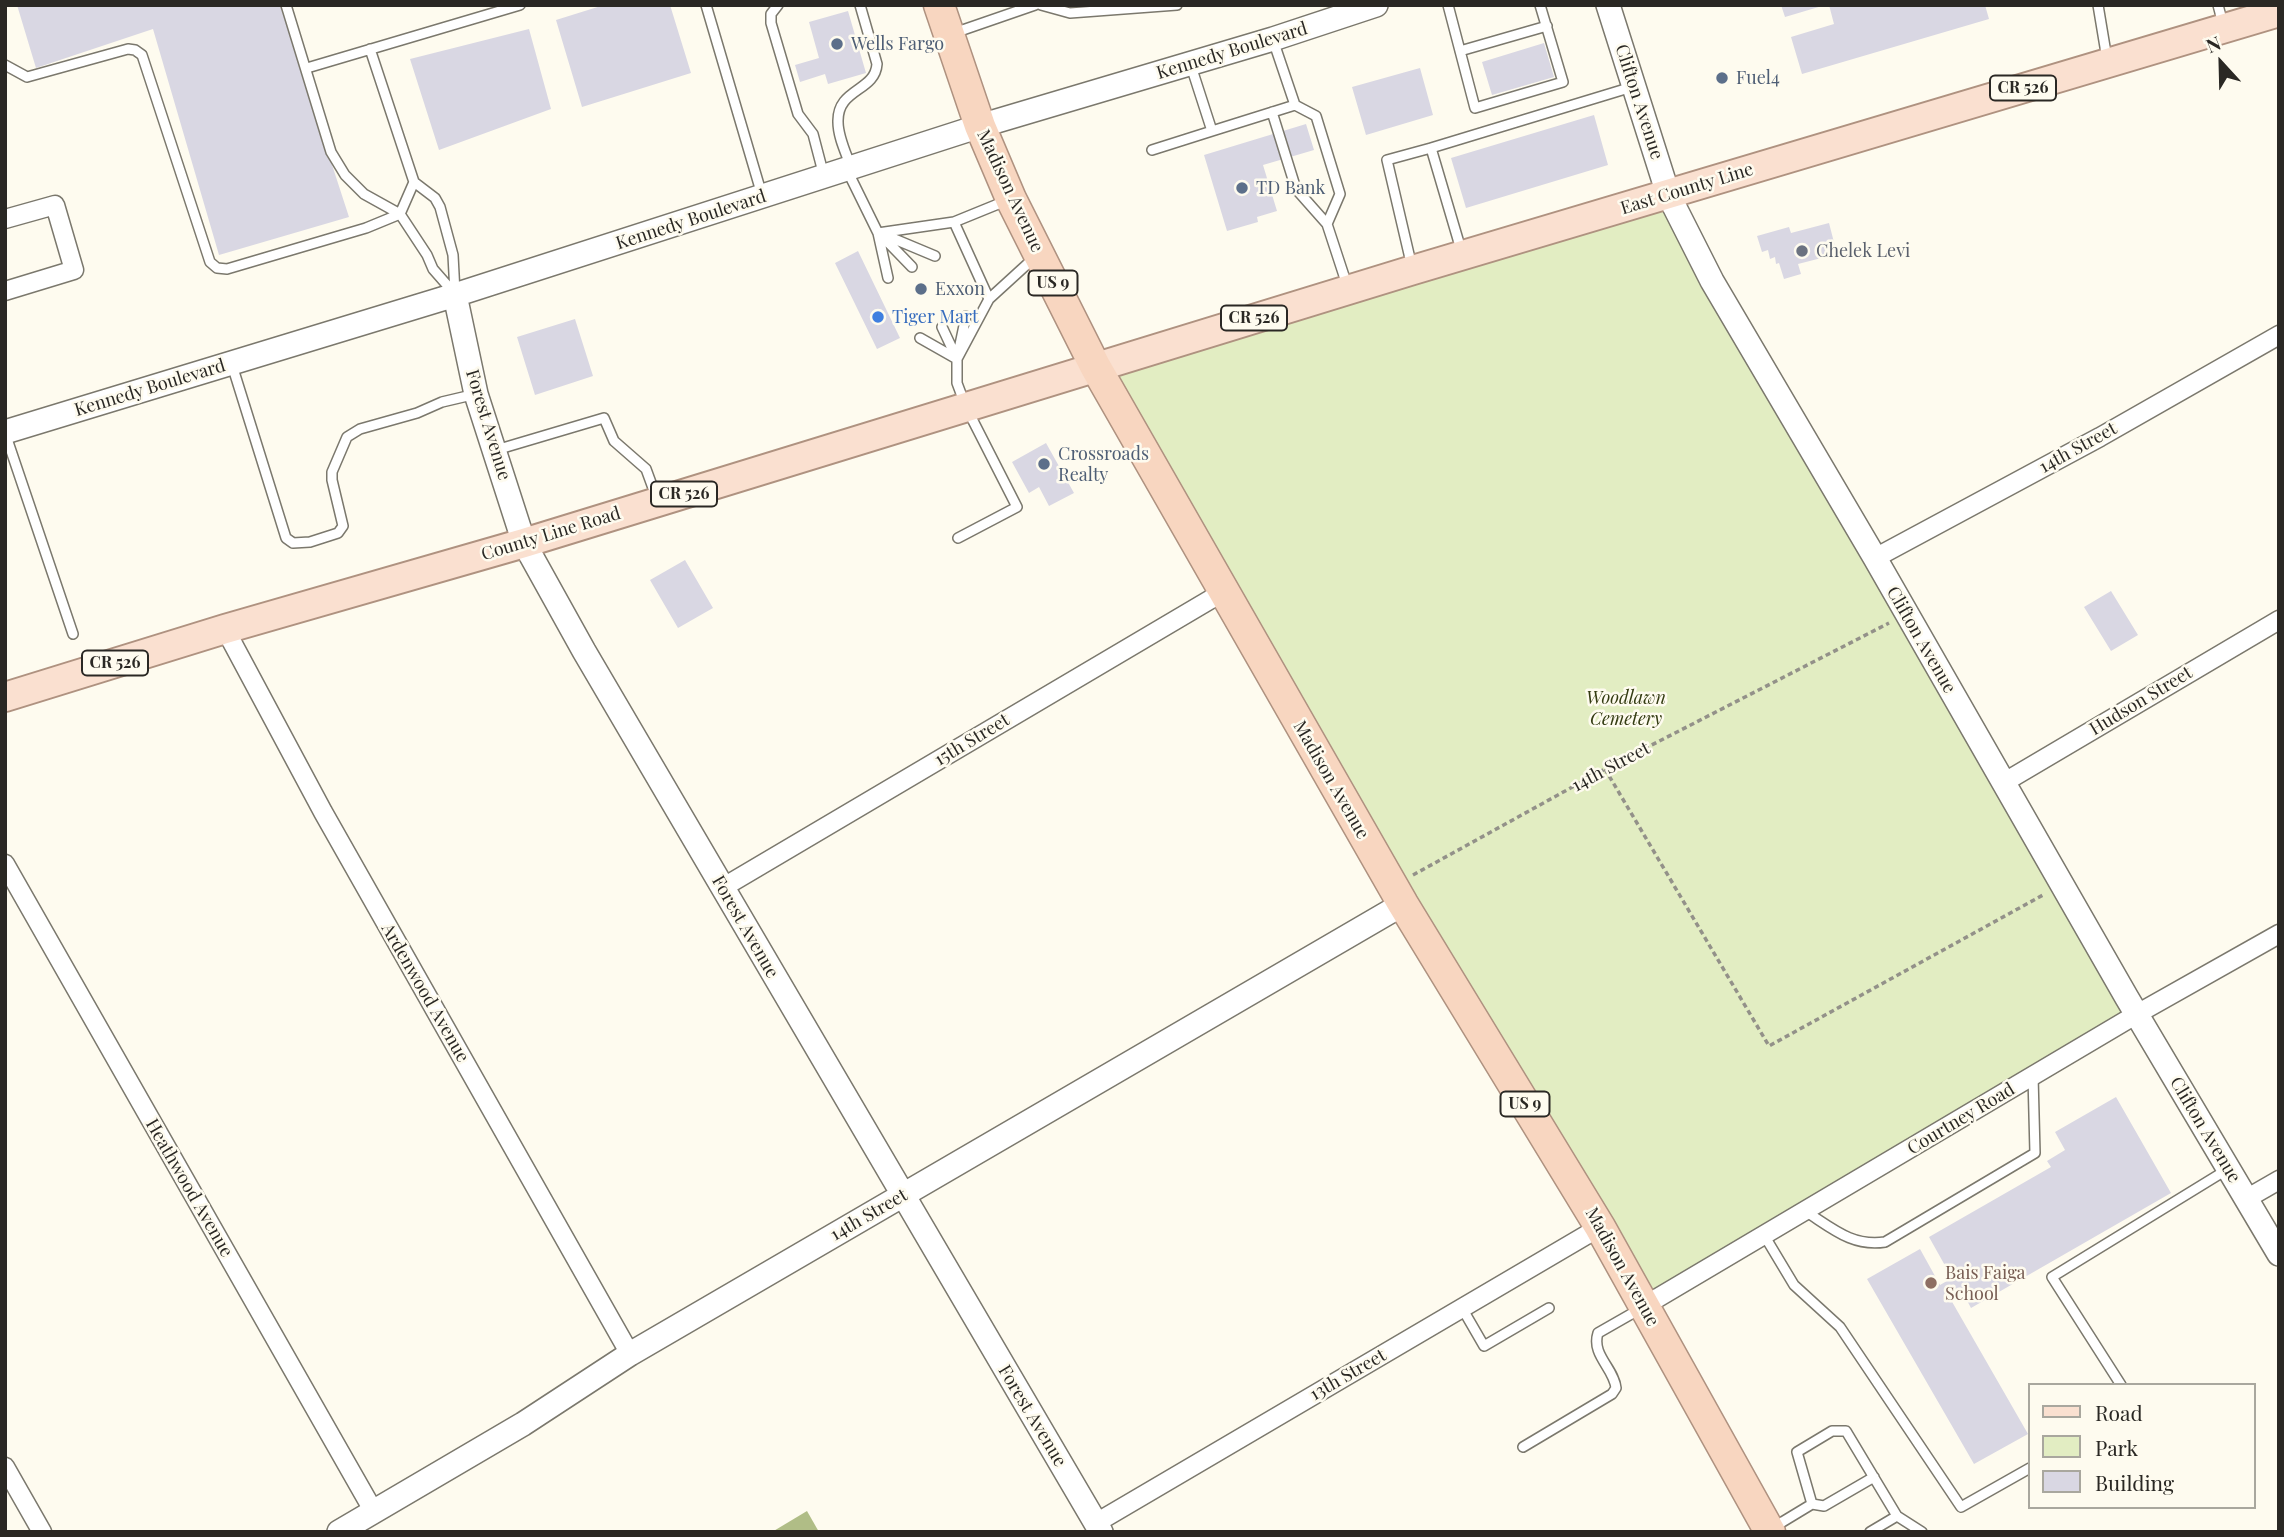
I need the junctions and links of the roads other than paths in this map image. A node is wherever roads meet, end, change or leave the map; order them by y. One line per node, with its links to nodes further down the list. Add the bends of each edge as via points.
1 (286, 5): 26 (lane)
2 (520, 5): 21 (lane)
3 (706, 5): 38 (lane)
4 (778, 5): 35 (lane, via 771,23 798,114 813,134)
5 (860, 5): 34 (lane, via 877,64 872,80 846,97 839,112)
6 (939, 5): 19 (highway, Madison Avenue / US 9)
7 (1035, 5): 19 (lane)
8 (1041, 5): 15 (lane, via 1070,13)
9 (1376, 5): 20 (street, Kennedy Boulevard)
10 (1448, 5): 22 (lane)
11 (1540, 5): 18 (lane)
12 (1608, 5): 27 (street, Clifton Avenue)
13 (2098, 5): 23 (lane)
14 (1177, 6): 15 (lane)
15 (1112, 8)
16 (2279, 12): 17 (main road, East County Line / CR 526)
17 (2221, 17): 23 (main road, East County Line / CR 526)
18 (1546, 26): 22 (lane); 22 (lane, via 1563,82 1475,108)
19 (948, 35): 30 (highway, Madison Avenue / US 9)
20 (1273, 39): 24 (street, Kennedy Boulevard); 28 (lane)
21 (370, 49): 26 (lane); 36 (lane)
22 (1460, 51)
23 (2108, 63): 37 (main road, East County Line / CR 526)
24 (1191, 64): 30 (street, Kennedy Boulevard); 31 (lane)
25 (5, 65): 40 (lane, via 27,77 128,48 142,55 210,262 217,268 227,269)
26 (307, 68): 40 (lane, via 331,152 345,175 363,194)
27 (1634, 87): 32 (lane); 37 (street, Clifton Avenue)
28 (1295, 105): 29 (lane); 43 (lane, via 1316,116 1340,194)
29 (1272, 112): 31 (lane); 43 (lane, via 1296,189)
30 (979, 126): 34 (street, Kennedy Boulevard); 39 (highway, Madison Avenue / US 9)
31 (1212, 131): 33 (lane)
32 (1432, 148): 46 (lane); 49 (lane, via 1387,160)
33 (1152, 150)
34 (848, 167): 35 (street, Kennedy Boulevard); 44 (lane)
35 (824, 176): 38 (street, Kennedy Boulevard)
36 (414, 182): 40 (lane); 53 (lane, via 435,198 439,207 453,255)
37 (1668, 194): 46 (main road, East County Line / CR 526); 69 (street, Clifton Avenue, via 1712,281)
38 (763, 197): 53 (street, Kennedy Boulevard)
39 (1011, 199): 42 (lane); 45 (highway, Madison Avenue / US 9)
40 (400, 214): 53 (lane, via 433,269)
41 (5, 219): 52 (street, via 55,205 74,270)
42 (954, 222): 44 (lane); 54 (lane)
43 (1327, 224): 51 (lane)
44 (878, 233): 47 (lane); 48 (lane); 50 (lane)
45 (1038, 253): 54 (lane); 61 (highway, Madison Avenue / US 9)
46 (1463, 255): 49 (main road, East County Line / CR 526)
47 (935, 256)
48 (912, 267)
49 (1413, 270): 51 (main road, East County Line / CR 526)
50 (888, 278)
51 (1348, 289): 61 (main road, East County Line / CR 526)
52 (5, 291)
53 (455, 295): 60 (street, Kennedy Boulevard); 62 (street, Forest Avenue)
54 (989, 299): 59 (lane)
55 (966, 316): 59 (lane)
56 (942, 327): 59 (lane)
57 (2279, 335): 69 (street, 14th Street)
58 (920, 338): 59 (lane)
59 (957, 359): 63 (lane, via 957,383)
60 (232, 363): 62 (lane, via 286,538 292,542 310,542 338,533 343,526 332,472 347,437); 64 (street, Kennedy Boulevard)
61 (1095, 366): 63 (main road, County Line Road / CR 526); 70 (highway, Madison Avenue / US 9)
62 (475, 394): 65 (street, Forest Avenue)
63 (966, 407): 66 (main road, County Line Road / CR 526); 67 (lane, via 1017,507)
64 (5, 432): 73 (lane)
65 (494, 451): 66 (lane, via 604,418 614,441 646,468); 68 (street, Forest Avenue)
66 (658, 502): 68 (main road, County Line Road / CR 526)
67 (958, 538)
68 (524, 543): 72 (main road, County Line Road / CR 526); 77 (street, Forest Avenue)
69 (1875, 558): 75 (street, Clifton Avenue)
70 (1223, 592): 77 (street, 15th Street); 78 (highway, Madison Avenue / US 9)
71 (2279, 620): 75 (street, Hudson Street)
72 (225, 629): 74 (main road, County Line Road / CR 526); 93 (street, Ardenwood Avenue, via 323,812)
73 (73, 634)
74 (5, 697)
75 (2003, 783): 80 (street, Clifton Avenue)
76 (5, 864): 100 (street, Heathwood Avenue)
77 (722, 888): 84 (street, Forest Avenue)
78 (1398, 895): 84 (street, 14th Street); 87 (highway, Madison Avenue / US 9)
79 (2279, 934): 80 (street, Courtney Road)
80 (2137, 1014): 81 (street, Courtney Road); 82 (street, Clifton Avenue)
81 (2033, 1076): 86 (street, Courtney Road); 86 (lane, via 2035,1153 1943,1208 1885,1242 1870,1245 1855,1242)
82 (2228, 1169): 85 (street, Clifton Avenue); 94 (lane, via 2052,1277)
83 (2279, 1180): 85 (street)
84 (902, 1196): 93 (street, 14th Street); 102 (street, Forest Avenue)
85 (2246, 1199): 89 (street, Clifton Avenue)
86 (1805, 1211): 88 (street, Courtney Road)
87 (1600, 1227): 90 (highway, Madison Avenue / US 9); 91 (street, 13th Street)
88 (1763, 1236): 90 (street, Courtney Road); 97 (lane, via 1794,1285 1840,1327 1961,1507)
89 (2279, 1254)
90 (1644, 1306): 95 (lane, via 1598,1334 1598,1352 1615,1382 1612,1394); 103 (highway, Madison Avenue / US 9)
91 (1462, 1308): 92 (lane, via 1484,1346); 102 (street, 13th Street)
92 (1549, 1308)
93 (630, 1354): 100 (street, 14th Street)
94 (2119, 1383)
95 (1523, 1447)
96 (5, 1466): 104 (street)
97 (2028, 1469)
98 (1874, 1477): 99 (lane, via 1824,1506); 99 (lane, via 1846,1431 1832,1431 1797,1452); 101 (lane)
99 (1812, 1504): 103 (lane)
100 (374, 1512): 105 (street, 14th Street)
101 (1897, 1516): 106 (lane); 107 (lane)
102 (1098, 1527)
103 (1770, 1531)
104 (42, 1532)
105 (339, 1532)
106 (1870, 1532)
107 (1922, 1532)

